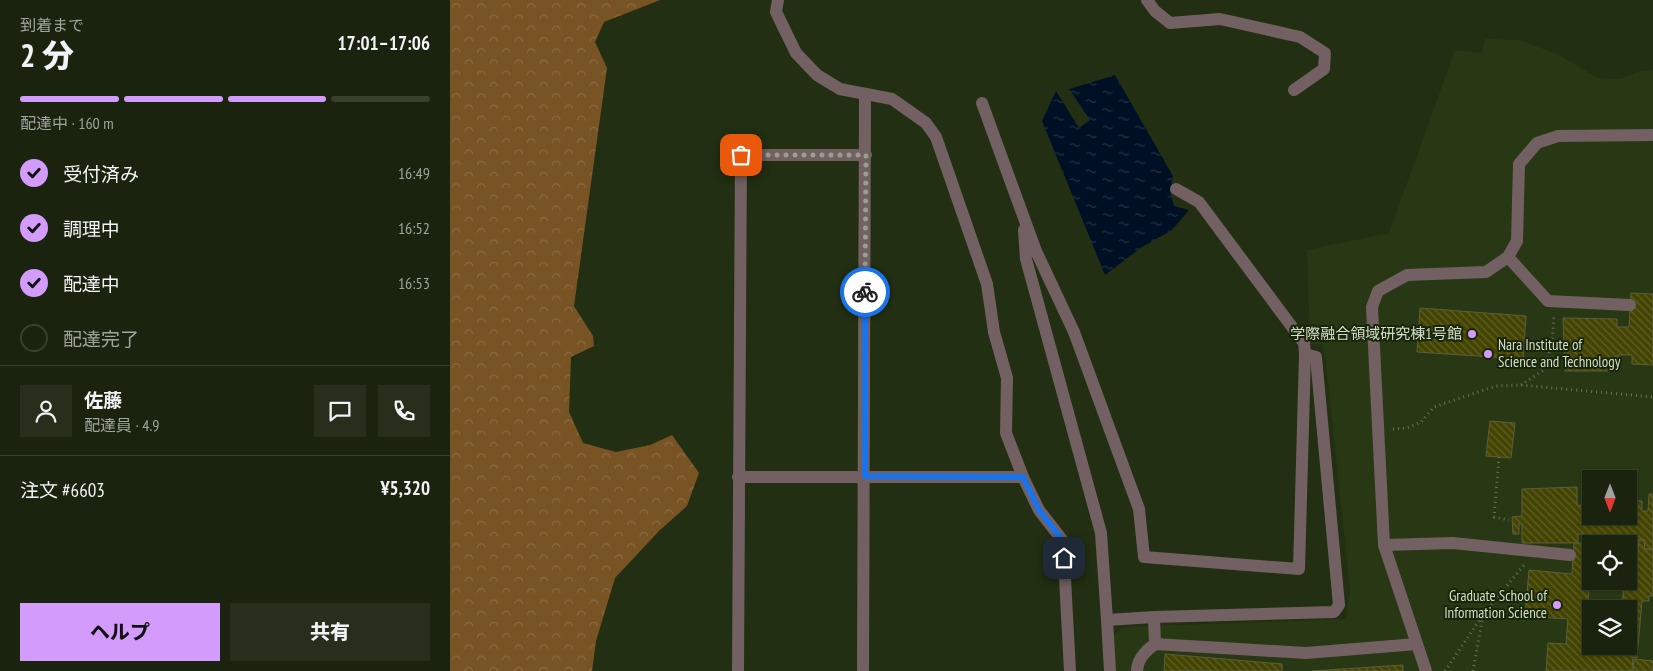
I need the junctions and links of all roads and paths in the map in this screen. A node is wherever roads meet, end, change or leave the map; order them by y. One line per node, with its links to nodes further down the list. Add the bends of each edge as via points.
1 (778, 0): 4 (street, via 776,12 796,53 817,75 840,89)
2 (1147, 0): 3 (street, via 1170,23 1220,19 1300,37 1325,53 1324,69)
3 (1294, 90)
4 (865, 95): 7 (street); 20 (street, via 892,99 926,123 936,137 987,284 994,332 1007,378 1006,432)
5 (982, 103): 9 (street)
6 (1653, 135): 10 (street, via 1558,136 1537,143 1519,164 1517,241)
7 (866, 155): 18 (street, via 741,155); 19 (street)
8 (1176, 189): 13 (street, via 1199,202 1304,343)
9 (1024, 220): 13 (street, via 1074,332 1139,509 1144,557 1299,569); 27 (street, via 1026,259 1101,533)
10 (1508, 257): 11 (street, via 1548,301); 16 (street, via 1486,272 1407,275 1378,291 1372,307)
11 (1559, 302): 12 (street); 14 (path, via 1544,370)
12 (1630, 305)
13 (1305, 354): 26 (street, via 1316,357 1339,605 1334,612)
14 (1520, 385): 15 (path); 16 (path, via 1496,386 1434,407 1421,422 1407,428)
15 (1653, 397)
16 (1377, 431): 22 (street)
17 (1498, 457): 21 (path, via 1494,517)
18 (738, 476): 19 (street); 30 (street)
19 (865, 476): 20 (street); 31 (street)
20 (1023, 477): 32 (street, via 1039,510 1063,541)
21 (1509, 520)
22 (1384, 544): 23 (street, via 1453,543); 29 (street)
23 (1535, 551): 24 (street); 25 (path)
24 (1570, 555)
25 (1483, 615): 36 (path); 37 (path)
26 (1154, 618): 27 (street); 28 (street)
27 (1107, 620): 33 (street)
28 (1155, 644): 29 (street, via 1306,653); 34 (street, via 1137,663)
29 (1417, 644): 35 (street)
30 (738, 671)
31 (863, 671)
32 (1070, 671)
33 (1110, 671)
34 (1137, 671)
35 (1426, 671)
36 (1444, 671)
37 (1473, 671)

